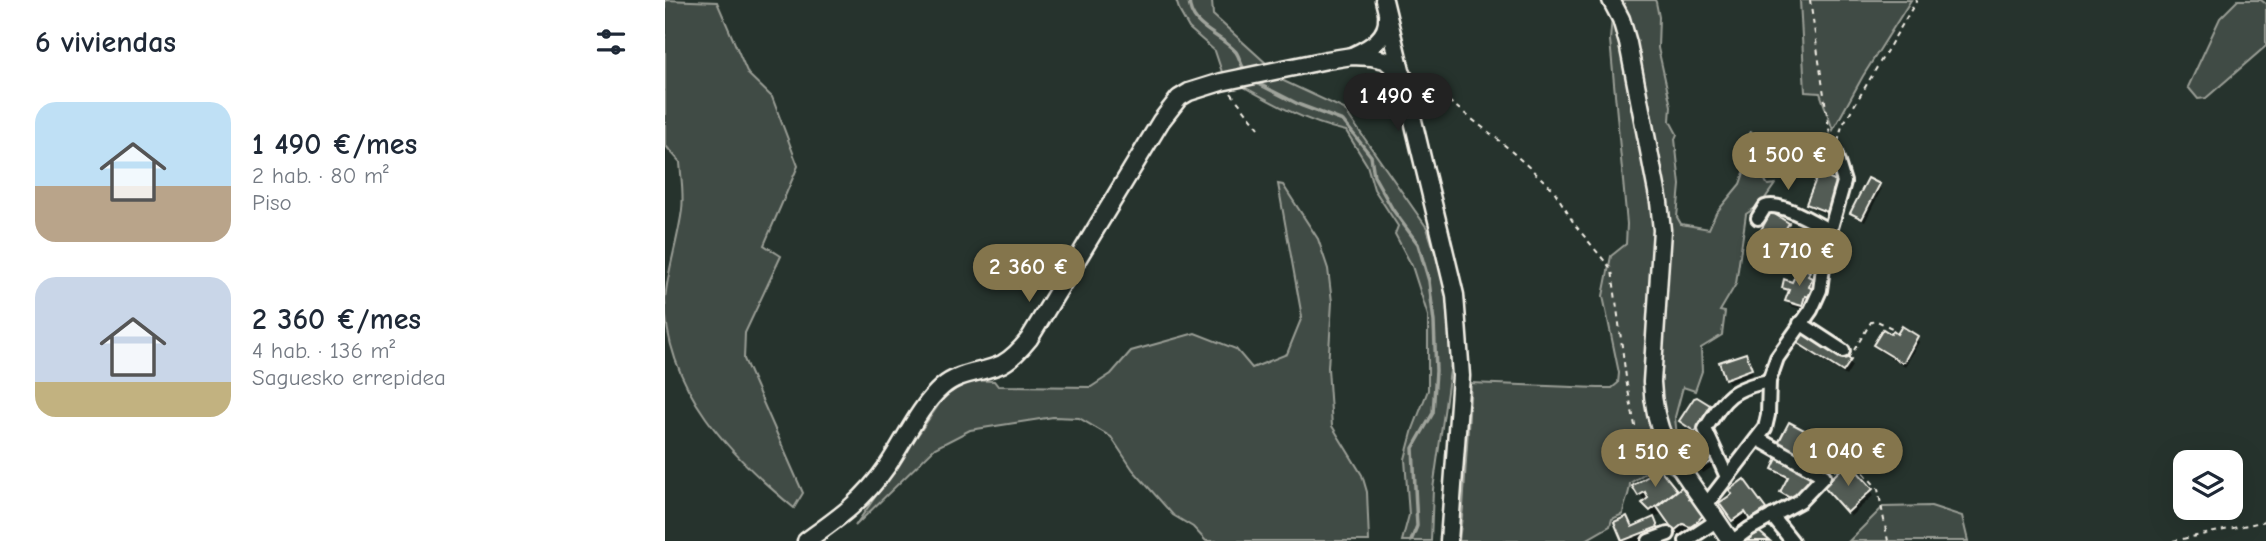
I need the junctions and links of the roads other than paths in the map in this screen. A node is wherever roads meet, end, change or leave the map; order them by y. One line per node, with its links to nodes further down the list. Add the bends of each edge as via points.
1 (1613, 2): 14 (street, via 1628,43 1662,230 1653,406 1677,467)
2 (1385, 5): 3 (street); 4 (street, via 1388,25 1376,43)
3 (1396, 47): 4 (street); 5 (street)
4 (1359, 56): 5 (street, via 1385,60); 18 (street, via 1238,78 1185,94 1173,106 1020,351 1002,364 944,385 929,400 872,487 855,506)
5 (1404, 81): 19 (street, via 1455,295 1461,376)
6 (1835, 153): 8 (street, via 1844,182)
7 (1758, 218): 8 (street, via 1772,205)
8 (1830, 230): 9 (street, via 1821,290)
9 (1800, 323): 10 (street); 11 (street, via 1777,358)
10 (1843, 351)
11 (1769, 381): 12 (street, via 1768,415); 13 (street, via 1734,391 1705,429)
12 (1758, 439): 13 (street); 15 (street, via 1824,476 1800,501)
13 (1727, 477): 14 (street)
14 (1706, 505): 16 (street)
15 (1772, 516): 22 (street); 23 (street)
16 (1716, 521): 21 (street); 22 (street)
17 (1669, 535): 20 (street)
18 (806, 541)
19 (1449, 541)
20 (1649, 541)
21 (1686, 541)
22 (1732, 541)
23 (1792, 541)

